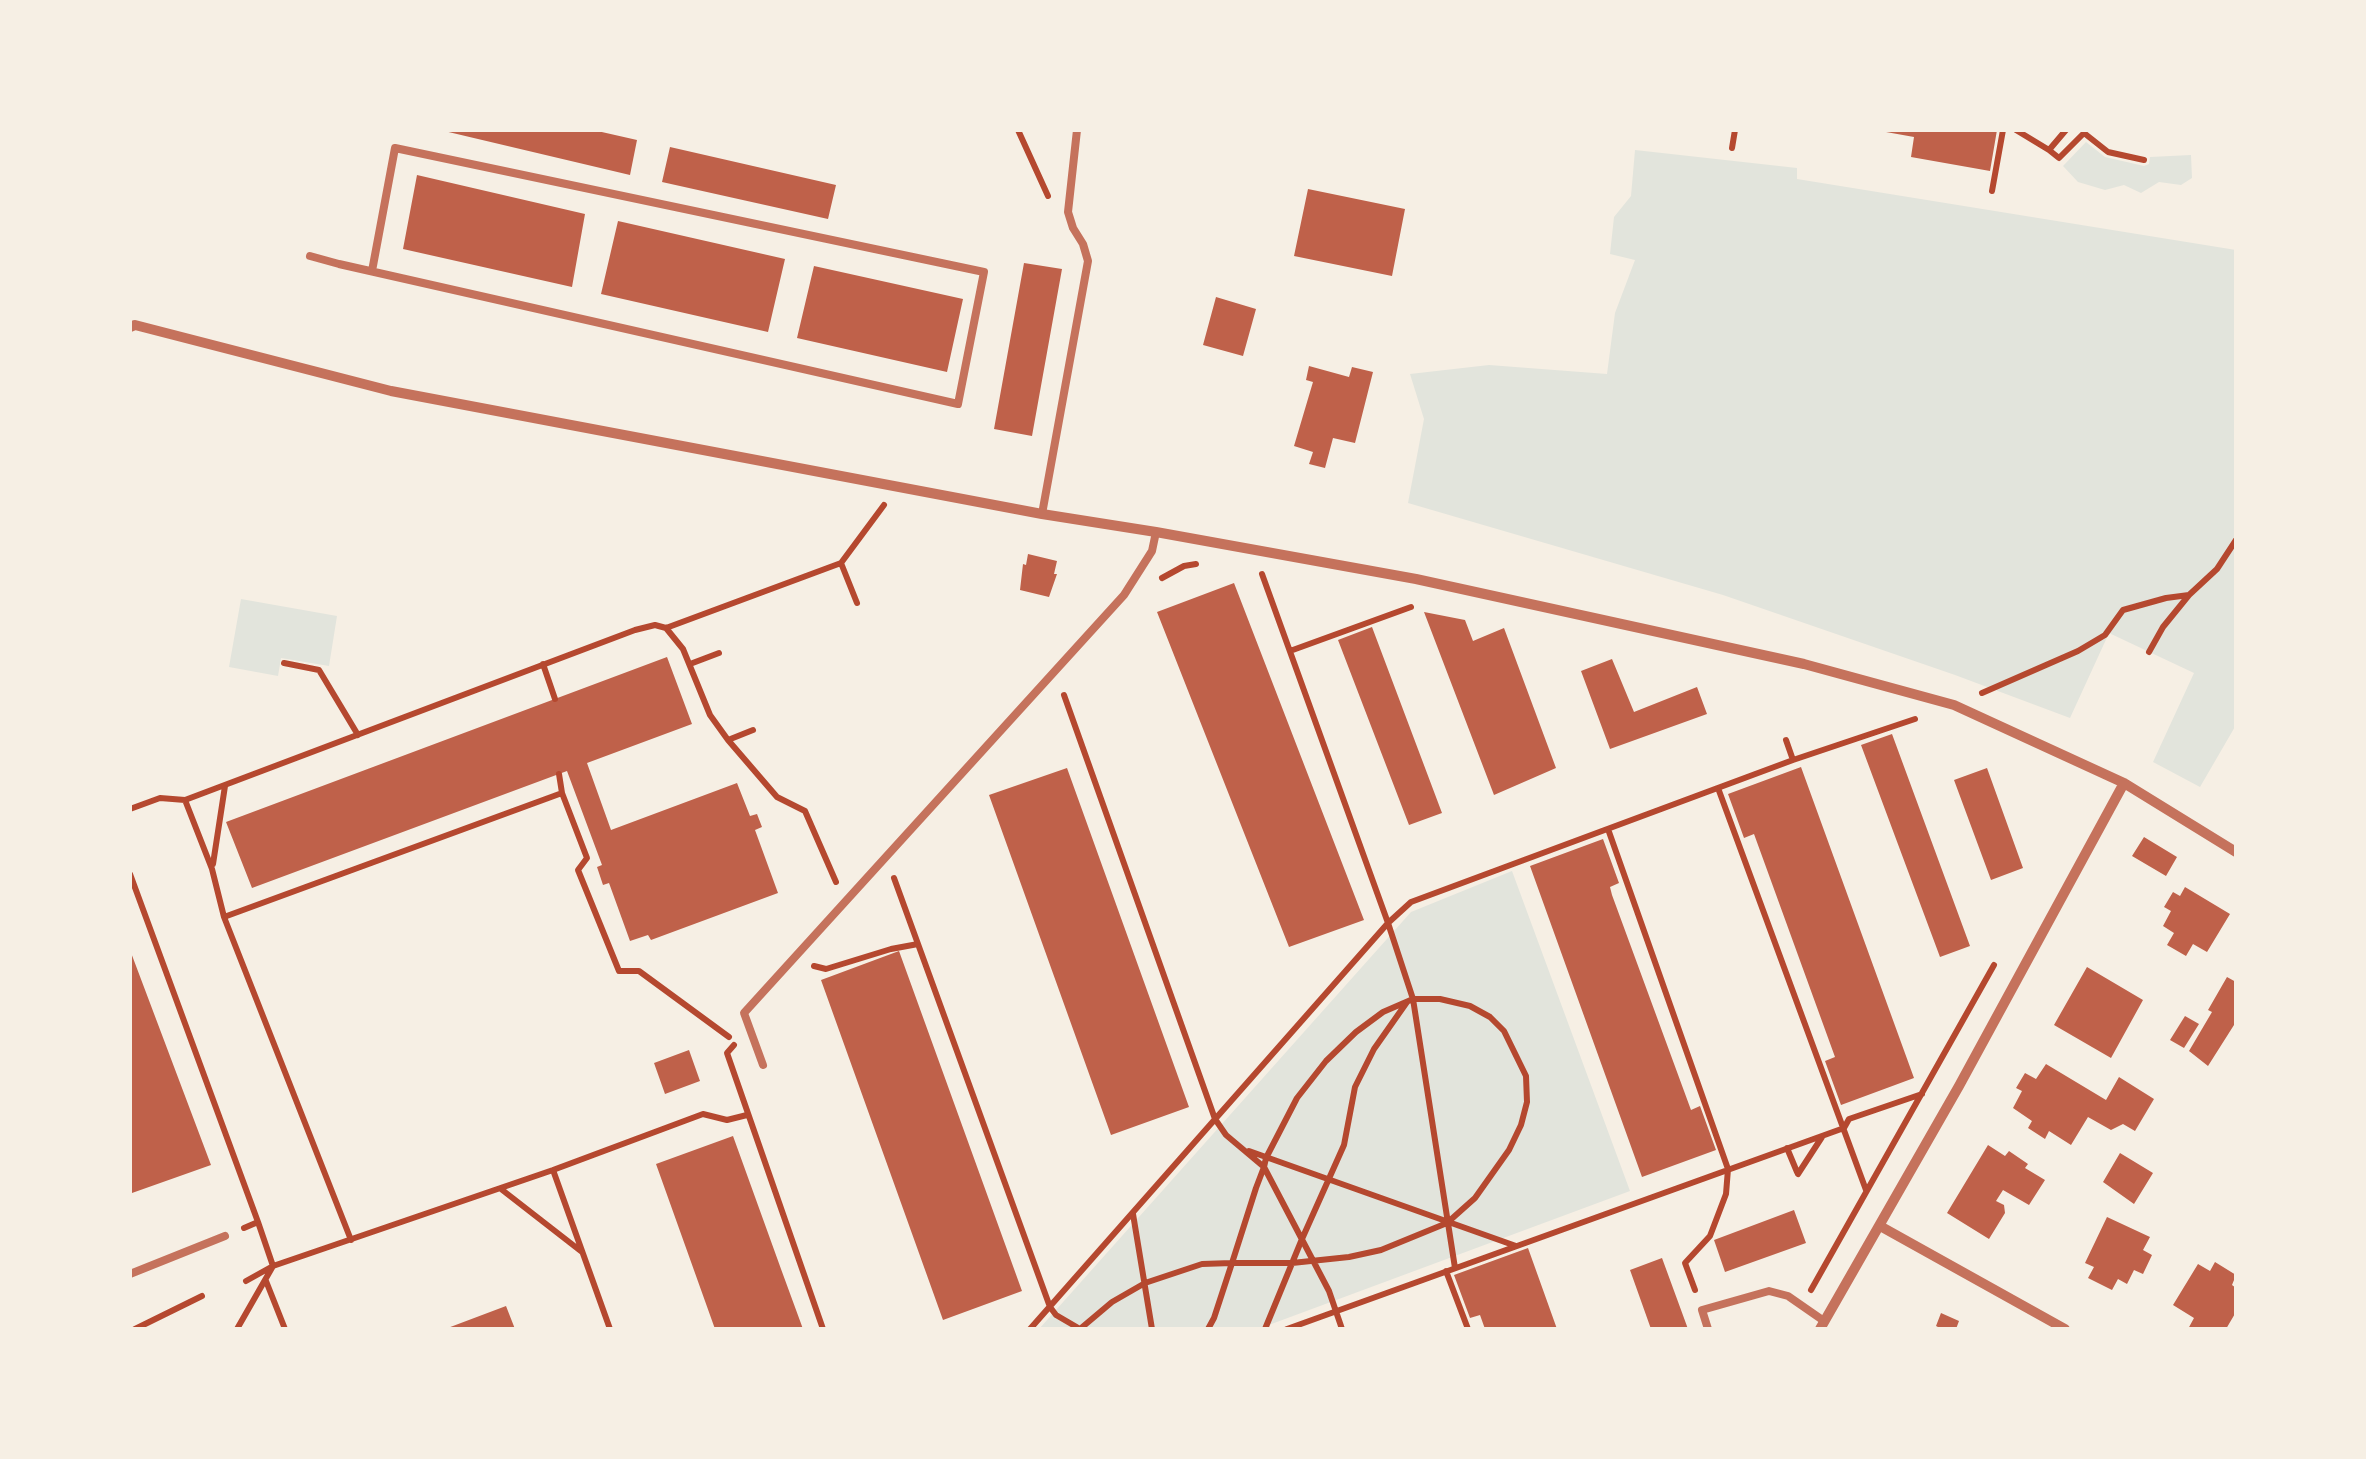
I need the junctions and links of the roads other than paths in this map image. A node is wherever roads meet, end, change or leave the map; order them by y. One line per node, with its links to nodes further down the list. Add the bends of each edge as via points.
1 (1077, 130): 5 (lane, via 1068,212 1088,261)
2 (310, 256): 3 (lane)
3 (372, 271): 3 (lane, via 958,404 984,272 395,148)
4 (130, 327): 5 (street, via 391,390)
5 (1042, 514): 6 (street)
6 (1156, 532): 7 (street, via 1804,664 1954,705); 9 (lane, via 1124,595 744,1012)
7 (2124, 784): 8 (street); 10 (street)
8 (2236, 852)
9 (763, 1065)
10 (1880, 1226): 13 (street); 15 (street)
11 (225, 1236): 12 (lane)
12 (130, 1274)
13 (1822, 1325): 14 (lane, via 1788,1296 1769,1291 1702,1310)
14 (1708, 1329)
15 (2065, 1329)

